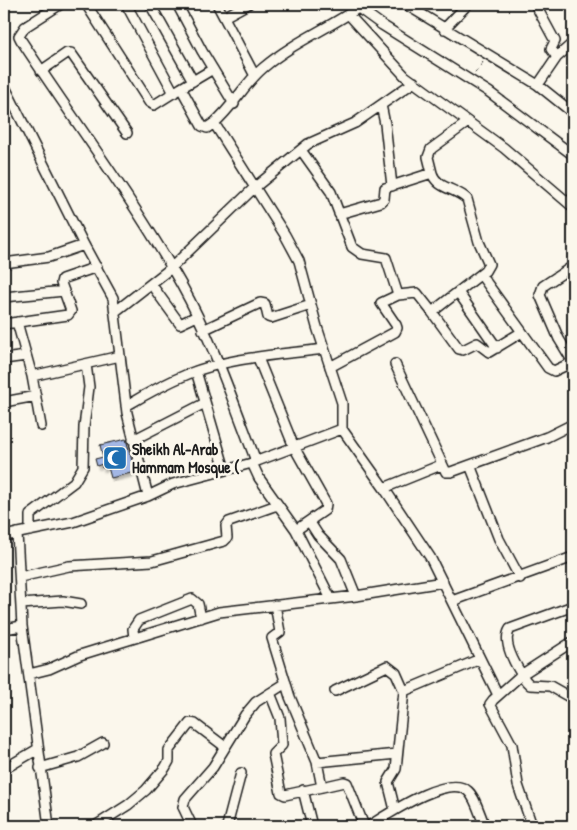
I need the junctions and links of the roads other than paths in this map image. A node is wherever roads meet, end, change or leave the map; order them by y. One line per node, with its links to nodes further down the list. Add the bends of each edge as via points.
1 (61, 4): 18 (street, via 25,27 20,36)
2 (86, 4): 24 (street, via 149,102 154,105)
3 (126, 4): 24 (street)
4 (150, 4): 20 (street)
5 (177, 4): 17 (street)
6 (217, 4): 13 (street)
7 (248, 4): 13 (street)
8 (468, 4): 14 (street)
9 (535, 4): 16 (street, via 555,41 551,49)
10 (356, 6): 12 (street); 32 (street, via 470,80)
11 (412, 6): 14 (street)
12 (349, 15): 19 (street, via 298,42); 21 (street)
13 (224, 17): 19 (street)
14 (444, 28): 23 (street)
15 (573, 43): 16 (street)
16 (557, 56): 23 (street)
17 (213, 69): 20 (street); 25 (street)
18 (41, 71): 30 (street, via 71,53); 42 (street)
19 (255, 76): 25 (street)
20 (193, 81): 24 (street)
21 (414, 82): 26 (street); 28 (street)
22 (4, 85): 38 (street)
23 (538, 85): 27 (street)
24 (177, 90): 29 (street, via 202,126 207,128)
25 (234, 104): 29 (street)
26 (381, 104): 31 (street, via 354,123 321,137); 34 (street)
27 (573, 113)
28 (468, 122): 33 (street, via 431,149 428,157); 36 (street)
29 (214, 124): 35 (street)
30 (127, 133)
31 (301, 150): 35 (street); 37 (street, via 331,192)
32 (573, 155)
33 (432, 173): 34 (street); 43 (street, via 436,181 461,194 469,203 479,242 489,261)
34 (392, 186): 37 (street, via 384,190 381,202)
35 (254, 188): 42 (street); 49 (street, via 299,261)
36 (573, 207)
37 (340, 214): 47 (street, via 354,249 362,254 386,258)
38 (84, 245): 39 (street, via 50,257); 41 (street)
39 (4, 263)
40 (573, 266): 63 (street, via 543,286 540,295 543,307)
41 (97, 267): 45 (street, via 62,279); 50 (street)
42 (171, 268): 44 (street); 52 (street)
43 (481, 275): 46 (street); 56 (street)
44 (151, 284): 50 (street); 52 (street, via 180,324)
45 (64, 291): 48 (street); 53 (street, via 71,311 68,315)
46 (458, 292): 51 (street); 57 (street)
47 (398, 295): 51 (street, via 417,293); 67 (street, via 381,303 397,330)
48 (4, 297)
49 (311, 305): 55 (street, via 271,318 265,304 260,303); 58 (street)
50 (116, 311): 60 (street)
51 (432, 312): 57 (street, via 456,348 463,350 477,343 489,352)
52 (198, 316): 55 (street)
53 (17, 322): 54 (street); 59 (street)
54 (4, 324)
55 (204, 330): 66 (street)
56 (522, 332): 57 (street); 63 (street, via 551,370)
57 (497, 348)
58 (324, 349): 61 (street); 67 (street)
59 (26, 356): 62 (street); 69 (street)
60 (120, 356): 64 (street); 73 (street)
61 (258, 358): 66 (street); 78 (street)
62 (4, 359)
63 (573, 362)
64 (86, 364): 69 (street); 88 (street, via 89,387 83,466 74,482 30,515)
65 (395, 364): 81 (street)
66 (219, 365): 68 (street); 79 (street)
67 (330, 367): 76 (street, via 344,410)
68 (196, 372): 72 (street); 73 (street, via 154,389)
69 (32, 376): 70 (street)
70 (36, 396): 71 (street); 75 (street)
71 (4, 402)
72 (206, 403): 77 (street); 82 (street)
73 (126, 406): 77 (street)
74 (573, 424): 80 (street)
75 (41, 426)
76 (342, 429): 78 (street); 83 (street)
77 (133, 440): 84 (street)
78 (294, 447): 79 (street); 86 (street, via 326,504 325,510)
79 (254, 462): 82 (street); 85 (street)
80 (470, 465): 81 (street, via 448,472); 93 (street, via 499,539)
81 (441, 466): 83 (street)
82 (224, 470): 84 (street, via 173,484)
83 (384, 488): 94 (street)
84 (148, 496): 88 (street, via 73,522)
85 (277, 505): 87 (street); 92 (street, via 229,522 224,541 183,553 152,560 69,566)
86 (309, 521): 87 (street); 95 (street, via 340,559)
87 (296, 530): 96 (street)
88 (30, 531): 89 (street)
89 (17, 533): 90 (street); 92 (street)
90 (4, 536)
91 (573, 557): 93 (street)
92 (20, 577): 98 (street)
93 (520, 578): 97 (street)
94 (443, 582): 95 (street); 97 (street)
95 (356, 596): 96 (street)
96 (331, 599): 100 (street)
97 (452, 602): 107 (street)
98 (21, 604): 99 (street, via 62,601); 103 (street)
99 (81, 604)
100 (274, 605): 102 (street, via 219,612); 110 (street, via 280,632 272,637)
101 (573, 606): 109 (street, via 510,629 508,646)
102 (201, 618): 105 (street); 105 (street, via 198,604 192,600 139,620 133,629)
103 (22, 626): 104 (street); 108 (street)
104 (4, 629)
105 (134, 638): 108 (street)
106 (572, 642): 109 (street)
107 (480, 659): 112 (street); 114 (street)
108 (29, 674): 118 (street)
109 (522, 675): 114 (street); 115 (street, via 530,685 550,686)
110 (286, 683): 113 (street); 120 (street)
111 (335, 691): 112 (street, via 386,666 396,673)
112 (404, 691): 119 (street)
113 (270, 692): 117 (street, via 244,716); 125 (street, via 281,728 282,744 273,754 281,792 285,795)
114 (498, 695): 136 (street, via 491,701 491,706 512,745 518,785)
115 (573, 699)
116 (104, 743): 121 (street, via 78,757)
117 (224, 746): 129 (street, via 190,723 169,750 165,768 151,784 128,806); 130 (street, via 213,767 183,803)
118 (38, 749): 121 (street); 122 (street)
119 (397, 754): 120 (street); 126 (street, via 394,773 388,782)
120 (317, 762): 124 (street)
121 (40, 768): 128 (street)
122 (4, 769)
123 (241, 773): 131 (street)
124 (322, 787): 125 (street); 133 (street, via 347,783)
125 (303, 790): 132 (street)
126 (395, 810): 127 (street); 135 (street, via 433,791 462,788 470,793)
127 (379, 823): 134 (street)
128 (49, 826)
129 (95, 826)
130 (192, 826)
131 (227, 826)
132 (312, 826)
133 (364, 826)
134 (369, 826)
135 (485, 826)
136 (532, 826)

